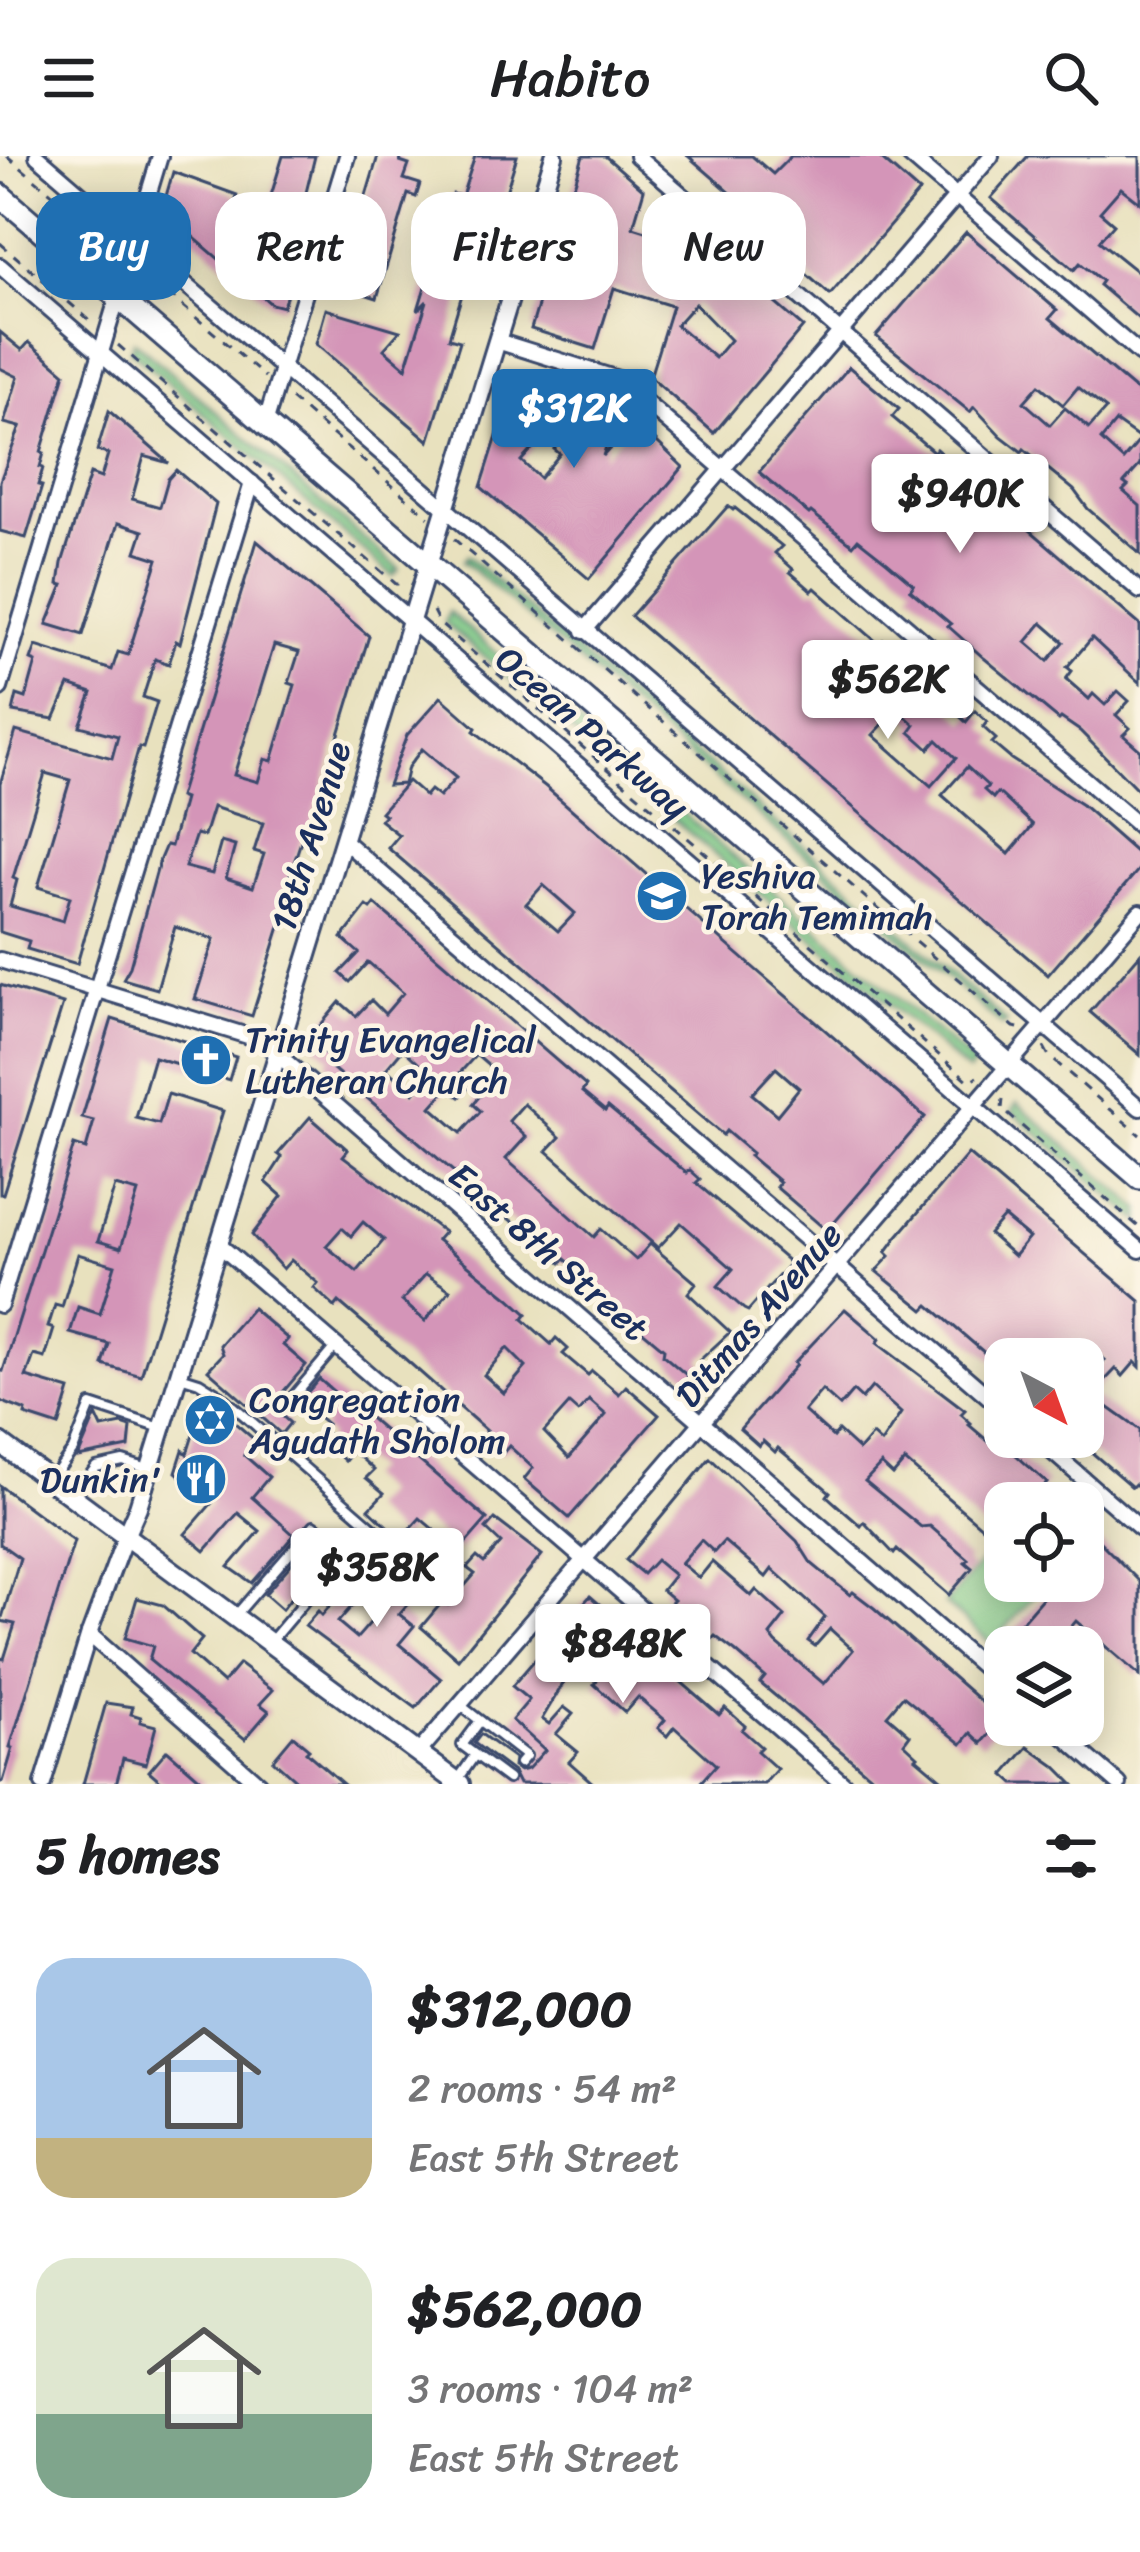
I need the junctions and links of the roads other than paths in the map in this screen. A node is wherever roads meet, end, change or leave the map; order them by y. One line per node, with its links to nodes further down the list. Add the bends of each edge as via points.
1 (38, 156): 8 (street, Ocean Parkway)
2 (160, 156): 9 (street)
3 (347, 156): 21 (street)
4 (554, 156): 18 (street, 18th Avenue)
5 (637, 156): 17 (street)
6 (910, 156): 11 (street)
7 (991, 156): 11 (street)
8 (80, 192)
9 (149, 192)
10 (0, 195): 12 (main road, Ocean Parkway)
11 (957, 196): 17 (street); 20 (street)
12 (36, 226)
13 (0, 266): 19 (street, Ocean Parkway)
14 (191, 288): 21 (street, Ocean Parkway)
15 (117, 300): 19 (street)
16 (121, 300): 22 (main road, Ocean Parkway)
17 (840, 331): 23 (street); 27 (street)
18 (496, 341): 23 (street, via 618,379); 25 (street, 18th Avenue)
19 (101, 353): 24 (street, Ocean Parkway); 30 (street)
20 (1140, 354)
21 (283, 368): 22 (street); 25 (street, Ocean Parkway)
22 (265, 424): 26 (main road, Ocean Parkway)
23 (723, 467): 29 (street); 31 (street)
24 (251, 483): 28 (street, Ocean Parkway); 35 (street)
25 (436, 512): 26 (street, 18th Avenue); 29 (street, Ocean Parkway)
26 (428, 564): 28 (street, 18th Avenue); 38 (main road, Ocean Parkway)
27 (1140, 591)
28 (411, 618): 32 (street, 18th Avenue); 39 (street, Ocean Parkway)
29 (584, 631): 36 (street, Ocean Parkway)
30 (0, 688)
31 (1140, 827)
32 (343, 840): 37 (street, 18th Avenue); 44 (street)
33 (1140, 912): 36 (street, Ditmas Avenue)
34 (0, 961): 35 (street, East 8th Street)
35 (97, 990): 37 (street, East 8th Street, via 261,1040); 45 (street)
36 (1043, 1025): 38 (street, Ditmas Avenue); 40 (street, Ocean Parkway)
37 (278, 1055): 42 (street, 18th Avenue); 50 (street, East 8th Street)
38 (1009, 1066): 39 (street, Ditmas Avenue); 41 (main road, Ocean Parkway)
39 (974, 1107): 43 (street, Ocean Parkway); 44 (street, Ditmas Avenue)
40 (1140, 1108)
41 (1140, 1178)
42 (218, 1244): 46 (street); 47 (street, 18th Avenue)
43 (1140, 1250)
44 (838, 1267): 48 (street); 50 (street, Ditmas Avenue)
45 (0, 1305)
46 (336, 1346): 49 (lane); 60 (street)
47 (178, 1376): 51 (street, 18th Avenue); 59 (lane, via 223,1397)
48 (984, 1393)
49 (286, 1406)
50 (702, 1424): 60 (street, Ditmas Avenue); 64 (street, East 8th Street)
51 (162, 1428): 54 (street, 18th Avenue); 55 (lane, via 92,1405)
52 (0, 1443): 55 (main road)
53 (1059, 1458): 57 (street)
54 (150, 1470): 56 (lane, via 122,1460 96,1467); 58 (street, 18th Avenue)
55 (51, 1480): 56 (main road)
56 (74, 1496): 58 (main road)
57 (1140, 1528)
58 (126, 1534): 61 (main road); 62 (street)
59 (408, 1558)
60 (585, 1560): 65 (street, Ditmas Avenue); 75 (street)
61 (235, 1616): 63 (main road); 63 (lane, via 314,1525 347,1551)
62 (88, 1634): 73 (street); 74 (street)
63 (270, 1642): 69 (main road)
64 (984, 1668)
65 (460, 1705): 66 (lane); 69 (street, Ditmas Avenue)
66 (480, 1721): 68 (lane, via 462,1745); 70 (lane, via 526,1756)
67 (1075, 1746): 76 (street)
68 (473, 1751): 71 (lane); 72 (lane)
69 (418, 1753): 72 (main road)
70 (520, 1763)
71 (508, 1780)
72 (458, 1783)
73 (43, 1784)
74 (259, 1784)
75 (844, 1784)
76 (1119, 1784)

